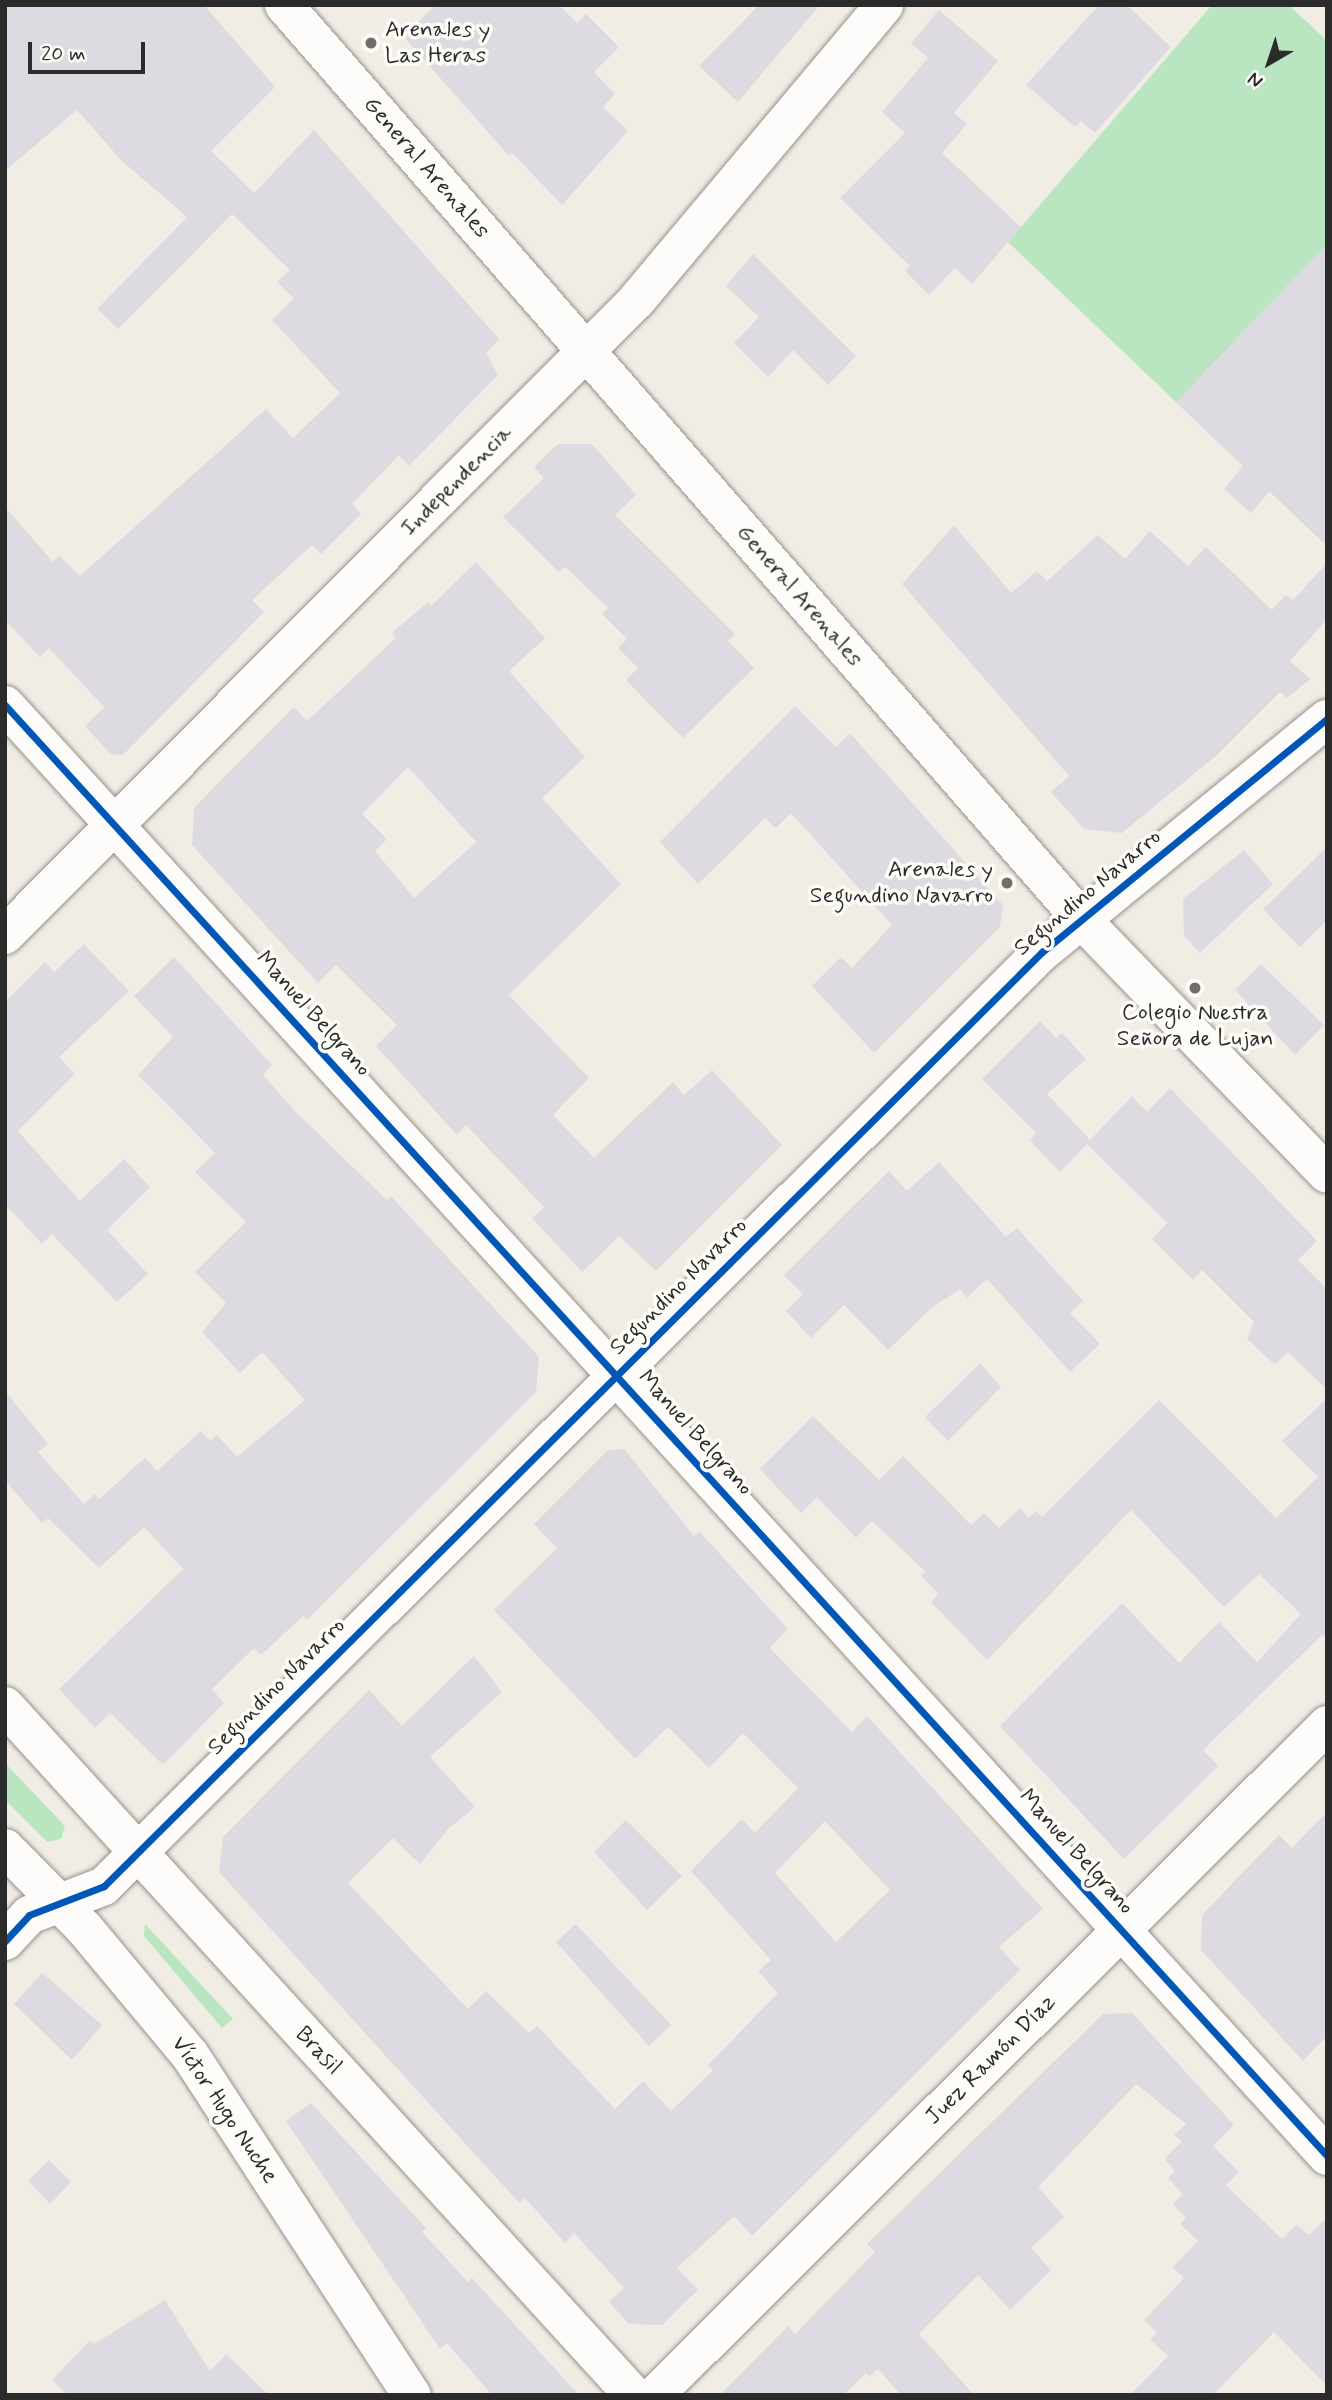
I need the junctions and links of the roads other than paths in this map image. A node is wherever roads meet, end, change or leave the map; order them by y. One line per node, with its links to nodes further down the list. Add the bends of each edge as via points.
1 (284, 5): 3 (street, General Arenales)
2 (884, 5): 3 (street, Independencia, via 636,301)
3 (586, 351): 6 (street, Independencia); 7 (street, General Arenales)
4 (5, 705): 6 (street, Manuel Belgrano)
5 (1327, 719): 7 (street, Segundino Navarro)
6 (114, 825): 8 (street, Independencia); 10 (street, Manuel Belgrano)
7 (1083, 921): 9 (street, General Arenales); 10 (street, Segundino Navarro, via 1042,952)
8 (5, 935)
9 (1327, 1174)
10 (617, 1376): 14 (street, Segundino Navarro); 16 (street, Manuel Belgrano)
11 (5, 1706): 14 (street, Brasil)
12 (1327, 1725): 16 (street, Juez Ramón Díaz)
13 (5, 1848): 15 (street, Víctor Hugo Nuche)
14 (137, 1854): 15 (street, Segundino Navarro, via 104,1886); 20 (street, Brasil)
15 (59, 1903): 17 (street, Segundino Navarro, via 29,1915); 19 (street, Víctor Hugo Nuche, via 190,2055)
16 (1121, 1930): 18 (street, Manuel Belgrano); 21 (street, Juez Ramón Díaz)
17 (5, 1941)
18 (1327, 2156)
19 (412, 2395)
20 (633, 2395)
21 (654, 2395)

